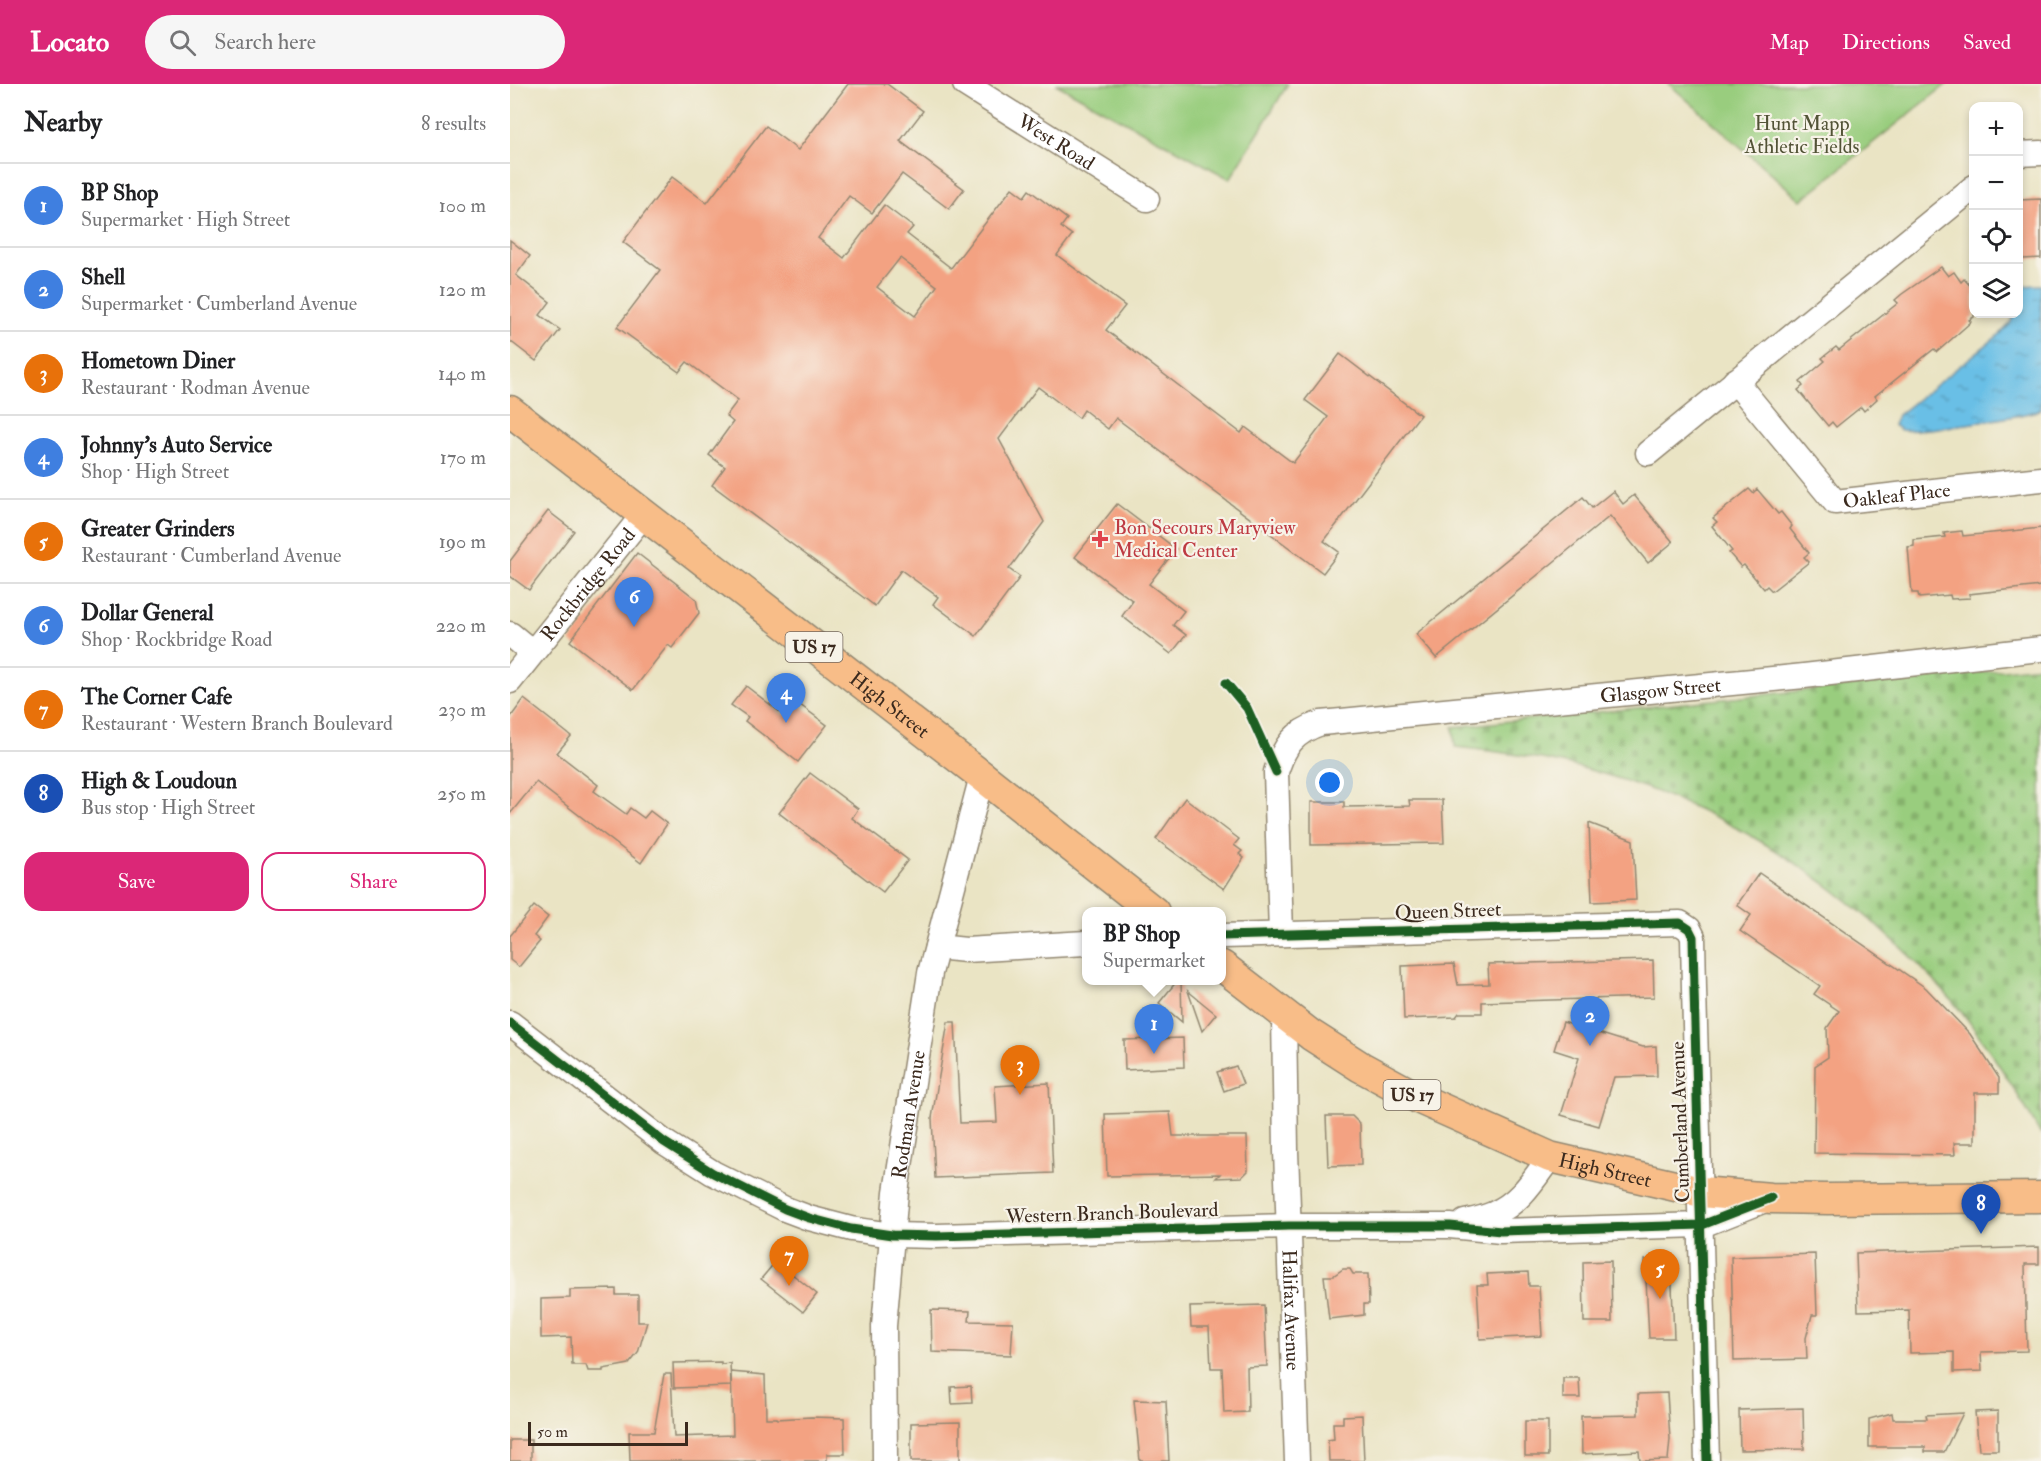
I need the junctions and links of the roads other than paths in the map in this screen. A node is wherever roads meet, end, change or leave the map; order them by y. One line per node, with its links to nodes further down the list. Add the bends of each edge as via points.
1 (965, 84): 5 (street, West Road)
2 (2041, 153): 3 (street)
3 (2023, 154)
4 (1969, 191): 6 (street)
5 (1147, 199)
6 (1736, 381): 8 (street); 9 (street, Oakleaf Place, via 1835,501)
7 (510, 411): 10 (main road, High Street / US 17)
8 (1648, 453)
9 (2041, 479)
10 (644, 514): 13 (street, Rockbridge Road); 15 (main road, High Street / US 17)
11 (510, 634): 13 (street)
12 (2041, 649): 18 (street, Glasgow Street, via 1321,723 1305,728 1281,755 1276,772)
13 (532, 652): 14 (street, Rockbridge Road)
14 (510, 681)
15 (982, 776): 16 (main road, High Street / US 17); 21 (street, Rodman Avenue)
16 (1148, 907)
17 (1617, 924): 18 (street, Queen Street); 26 (street, Cumberland Avenue, via 1680,923 1693,937)
18 (1281, 934): 19 (street, Queen Street)
19 (1226, 936)
20 (1082, 943): 21 (street, via 966,950)
21 (937, 947): 32 (street, Rodman Avenue, via 922,1020)
22 (1226, 970): 23 (main road, High Street / US 17)
23 (1284, 1014): 25 (main road, High Street / US 17, via 1361,1067 1420,1099); 30 (street, Halifax Avenue)
24 (510, 1023): 32 (street, Western Branch Boulevard, via 664,1142 713,1173 809,1218)
25 (1550, 1157): 26 (main road, High Street / US 17); 31 (street, via 1525,1192 1509,1206 1492,1215)
26 (1701, 1192): 28 (main road, High Street / US 17); 29 (street, Cumberland Avenue)
27 (2041, 1197): 28 (main road, High Street / US 17)
28 (1771, 1198): 29 (street, Western Branch Boulevard)
29 (1702, 1225): 31 (street, Western Branch Boulevard, via 1501,1231); 35 (street, Cumberland Avenue)
30 (1289, 1226): 31 (street, Western Branch Boulevard); 32 (street, Western Branch Boulevard); 34 (street, Halifax Avenue)
31 (1450, 1226)
32 (892, 1235): 33 (street, Rodman Avenue, via 884,1326)
33 (885, 1461)
34 (1297, 1461)
35 (1707, 1461)

